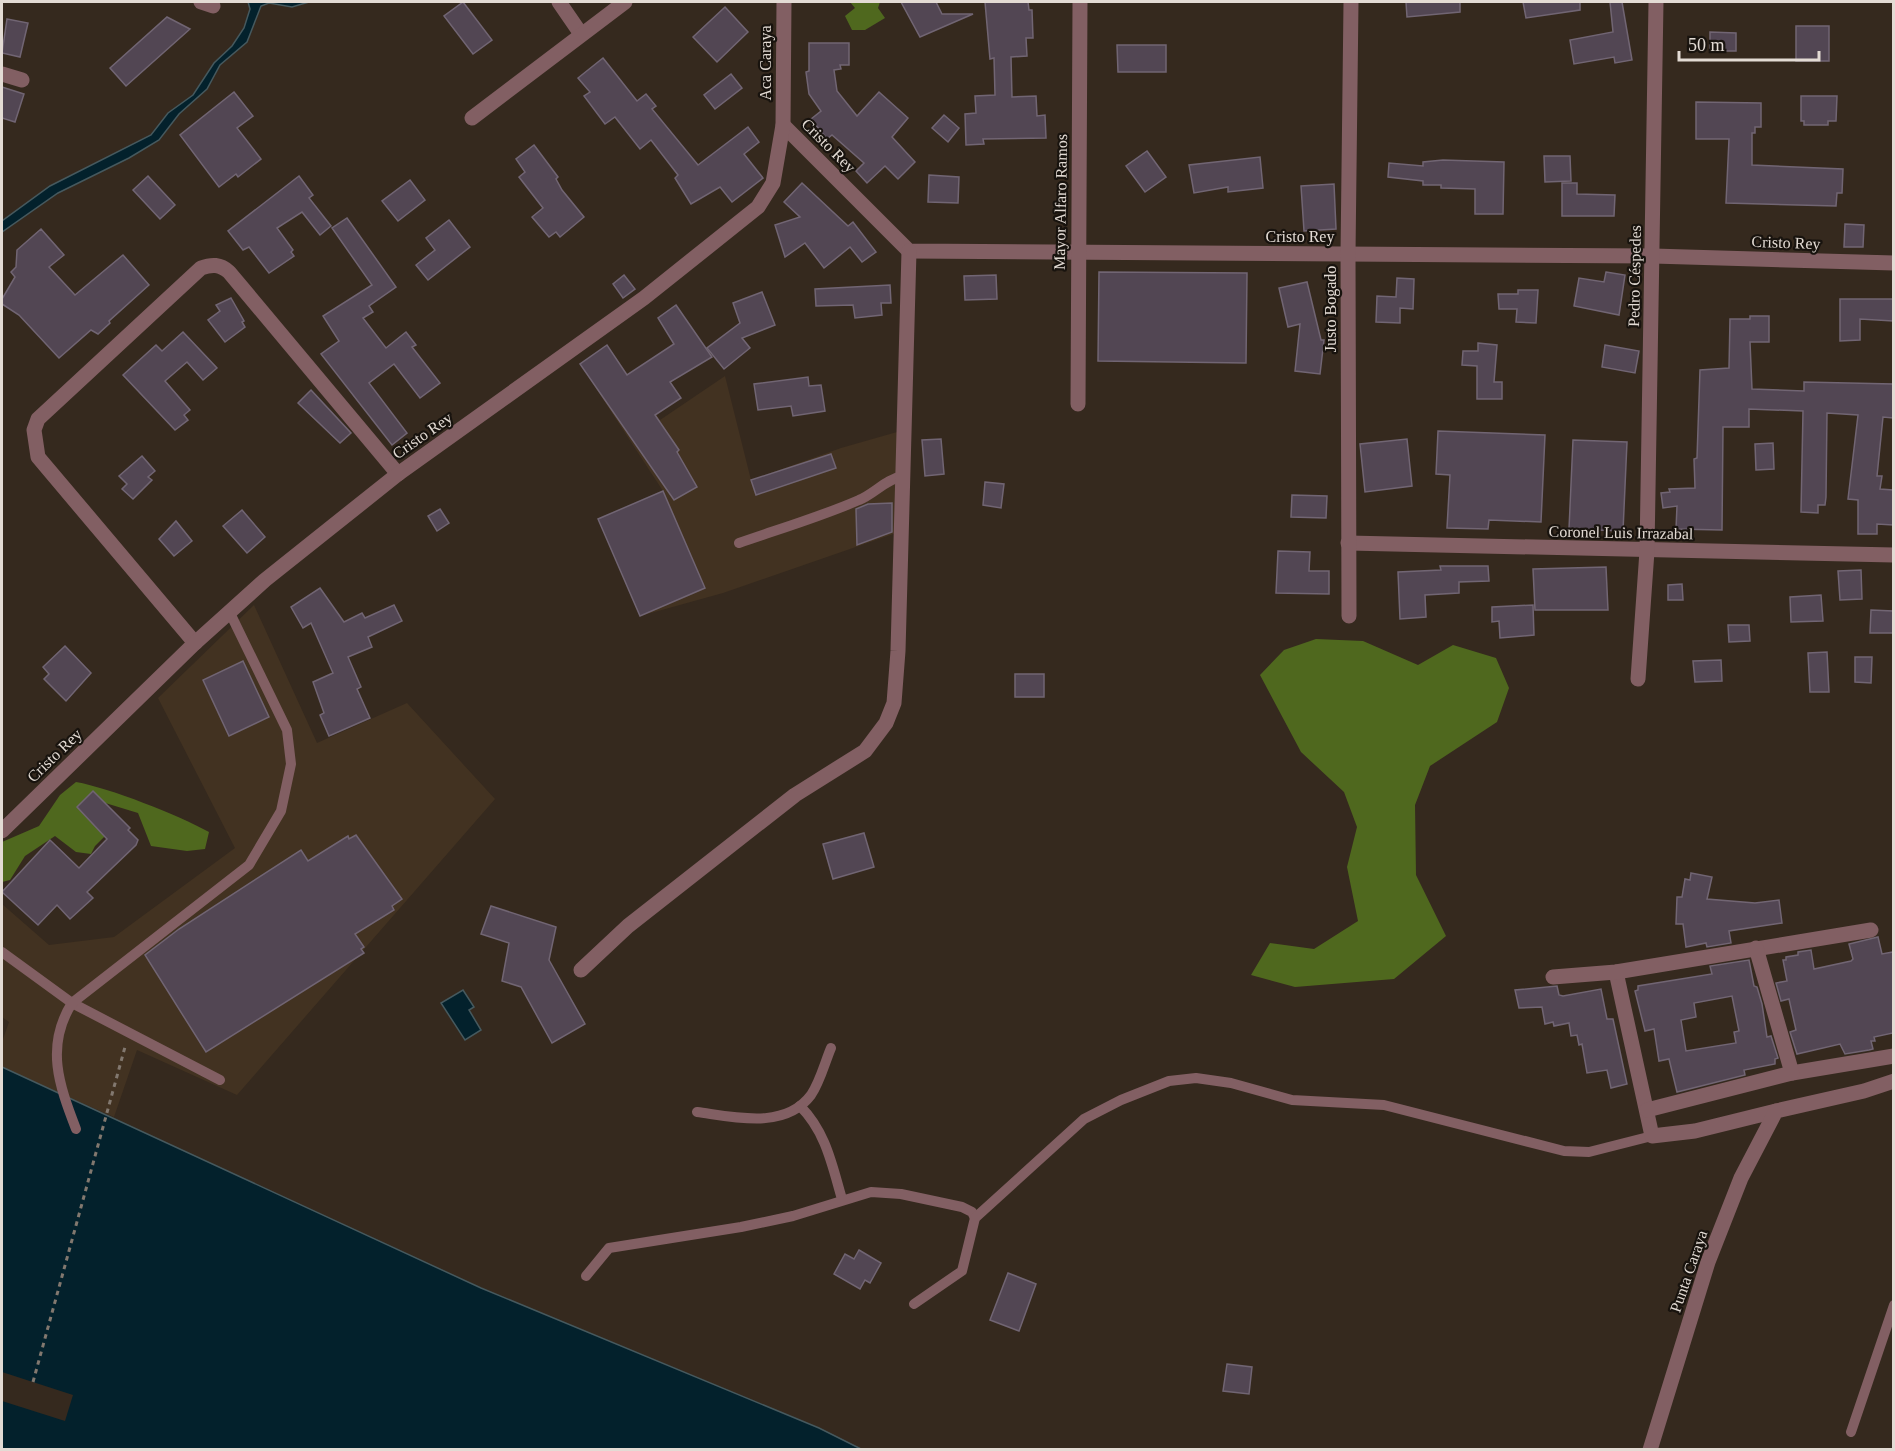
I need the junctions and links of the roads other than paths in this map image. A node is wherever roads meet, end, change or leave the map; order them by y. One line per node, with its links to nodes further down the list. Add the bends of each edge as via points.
1 (559, 2): 7 (street)
2 (625, 2): 7 (street)
3 (784, 2): 11 (street, Aca Caraya)
4 (1080, 2): 13 (street, Mayor Alfaro Ramos)
5 (1351, 2): 14 (street, Justo Bogado)
6 (1656, 2): 15 (street, Pedro Céspedes)
7 (581, 34): 10 (street)
8 (2, 74): 9 (street)
9 (22, 80)
10 (472, 118)
11 (783, 125): 12 (street, Cristo Rey); 18 (street, Cristo Rey, via 773,183 758,207 644,298)
12 (909, 251): 13 (street, Cristo Rey); 19 (street)
13 (1077, 254): 14 (street, Cristo Rey); 17 (street, Mayor Alfaro Ramos)
14 (1348, 254): 15 (street, Cristo Rey); 21 (street, Justo Bogado)
15 (1653, 256): 16 (street, Cristo Rey); 22 (street, Pedro Céspedes)
16 (1893, 263)
17 (1078, 404)
18 (398, 474): 24 (street, Cristo Rey, via 265,580); 26 (street, via 229,272 211,265 201,268 38,419 34,430 38,457)
19 (903, 476): 20 (lane, via 851,504); 32 (street, via 894,703 876,738 865,751 795,795 628,926)
20 (739, 543)
21 (1348, 543): 22 (street, Coronel Luis Irrazabal); 25 (street, Justo Bogado)
22 (1647, 551): 23 (street, Coronel Luis Irrazabal); 27 (street, Pedro Céspedes)
23 (1893, 555)
24 (230, 613): 26 (street, Cristo Rey); 35 (lane, via 287,729 291,764 281,811 249,865)
25 (1349, 616)
26 (195, 643): 28 (street, Cristo Rey)
27 (1638, 679)
28 (2, 831)
29 (1871, 930): 30 (street)
30 (1756, 948): 33 (street); 38 (street)
31 (2, 952): 35 (lane)
32 (581, 970)
33 (1616, 972): 34 (street); 42 (street)
34 (1553, 977)
35 (72, 1003): 39 (lane); 45 (lane, via 57,1040 56,1068)
36 (831, 1047): 41 (lane, via 812,1093)
37 (1893, 1056): 38 (street)
38 (1792, 1073): 42 (street)
39 (220, 1080)
40 (1893, 1081): 43 (street)
41 (800, 1107): 44 (lane, via 784,1115 762,1118); 47 (lane, via 816,1122)
42 (1647, 1110): 46 (street)
43 (1776, 1111): 46 (street, via 1695,1131); 53 (street, Punta Caraya, via 1741,1178 1708,1262)
44 (697, 1112)
45 (76, 1129)
46 (1652, 1136): 48 (lane, via 1589,1152 1564,1150 1384,1105 1292,1100 1196,1078 1169,1082 1084,1119)
47 (842, 1199): 48 (lane, via 871,1192 901,1194 962,1207); 49 (lane, via 793,1216 741,1227 609,1248)
48 (975, 1218): 50 (lane, via 962,1271)
49 (586, 1276)
50 (914, 1304)
51 (1893, 1305): 52 (lane)
52 (1851, 1432)
53 (1650, 1449)

